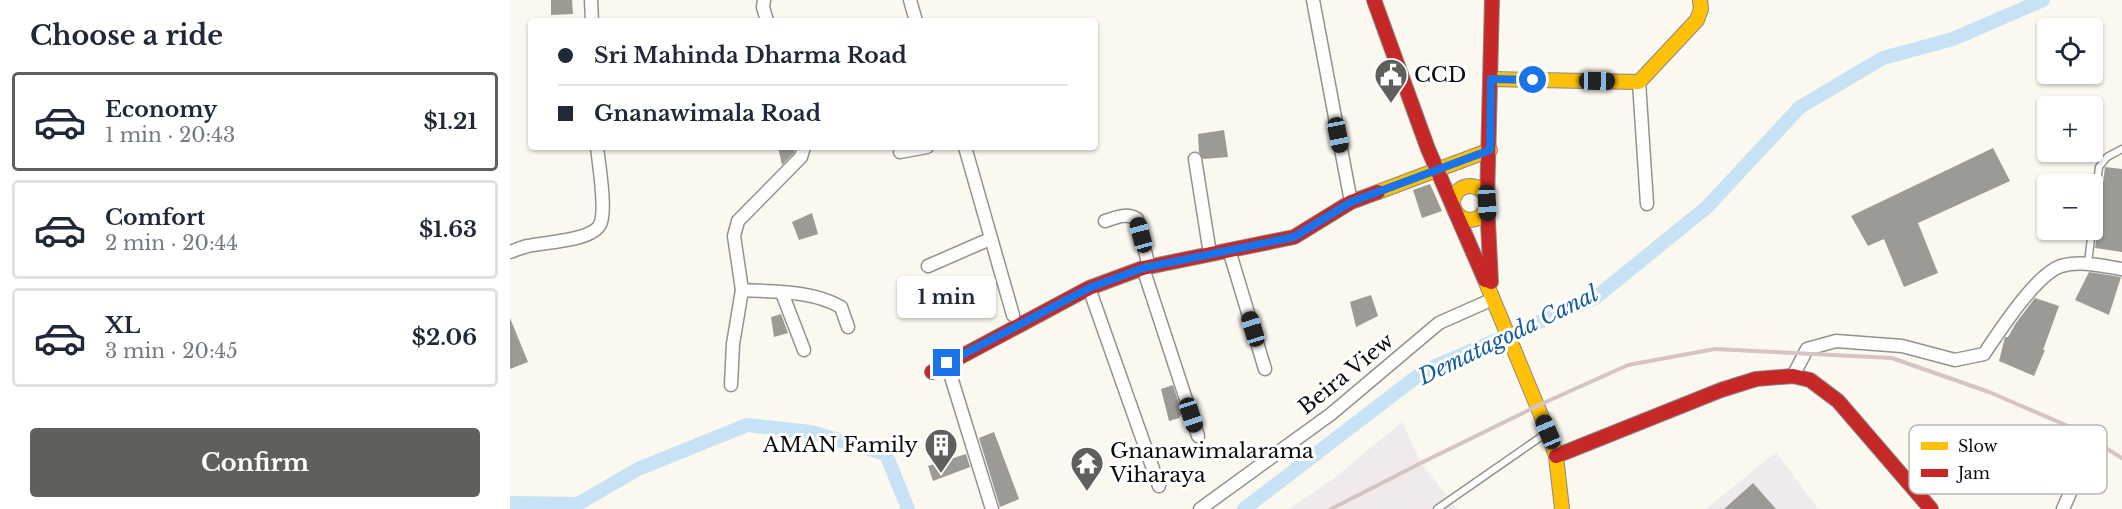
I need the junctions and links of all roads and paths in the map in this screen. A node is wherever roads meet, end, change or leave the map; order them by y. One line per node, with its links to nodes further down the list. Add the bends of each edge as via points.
1 (591, 0): 8 (street)
2 (764, 0): 9 (street)
3 (910, 0): 10 (street)
4 (1312, 0): 23 (street)
5 (1374, 0): 21 (street)
6 (1492, 0): 11 (street)
7 (1700, 0): 12 (street, via 1697,20)
8 (592, 18)
9 (766, 18)
10 (915, 18)
11 (1491, 79): 12 (street); 18 (street)
12 (1639, 82): 25 (street)
13 (2122, 149): 22 (lane, via 2107,157)
14 (597, 150): 31 (street, via 601,225 592,234)
15 (803, 150): 38 (street, via 801,157 738,221 734,236)
16 (911, 150): 19 (street)
17 (966, 150): 28 (street)
18 (1490, 150): 21 (street); 24 (street)
19 (900, 152)
20 (1195, 159): 32 (street)
21 (1438, 171): 23 (street); 26 (street)
22 (2098, 174)
23 (1351, 202): 30 (street, via 1294,237)
24 (1487, 203): 26 (street, via 1483,214 1474,220 1462,218); 26 (street, via 1480,188 1469,185 1455,194); 40 (street)
25 (1647, 204)
26 (1454, 210): 40 (street)
27 (1105, 221): 35 (street, via 1119,216 1137,219)
28 (990, 240): 34 (street); 41 (street)
29 (2091, 240): 33 (lane)
30 (1229, 250): 32 (street); 45 (street)
31 (510, 252)
32 (1210, 254): 35 (street)
33 (2088, 263): 36 (street); 47 (street, via 2060,266 2043,279 2014,311 1984,354 1955,360 1902,346 1836,341 1807,349)
34 (928, 266)
35 (1146, 267): 37 (street); 50 (street)
36 (2122, 269)
37 (1089, 288): 44 (street); 53 (street)
38 (742, 290): 39 (street); 48 (street)
39 (782, 293): 42 (street, via 829,300 841,307); 43 (street)
40 (1492, 296): 49 (street); 57 (street, Beira View, via 1439,323 1331,414)
41 (1013, 315)
42 (848, 327)
43 (804, 350)
44 (947, 363): 46 (street); 56 (street)
45 (1265, 369)
46 (932, 372)
47 (1793, 376): 51 (street, via 1756,379 1721,390); 52 (street, via 1810,380 1838,401)
48 (731, 385)
49 (1548, 432): 51 (street); 58 (lane)
50 (1198, 436)
51 (1556, 456): 59 (street)
52 (1909, 483)
53 (1159, 486)
54 (1918, 494): 60 (street)
55 (2070, 494): 61 (street)
56 (992, 509)
57 (1200, 509)
58 (1437, 509)
59 (1562, 509)
60 (1931, 509)
61 (2063, 509)

